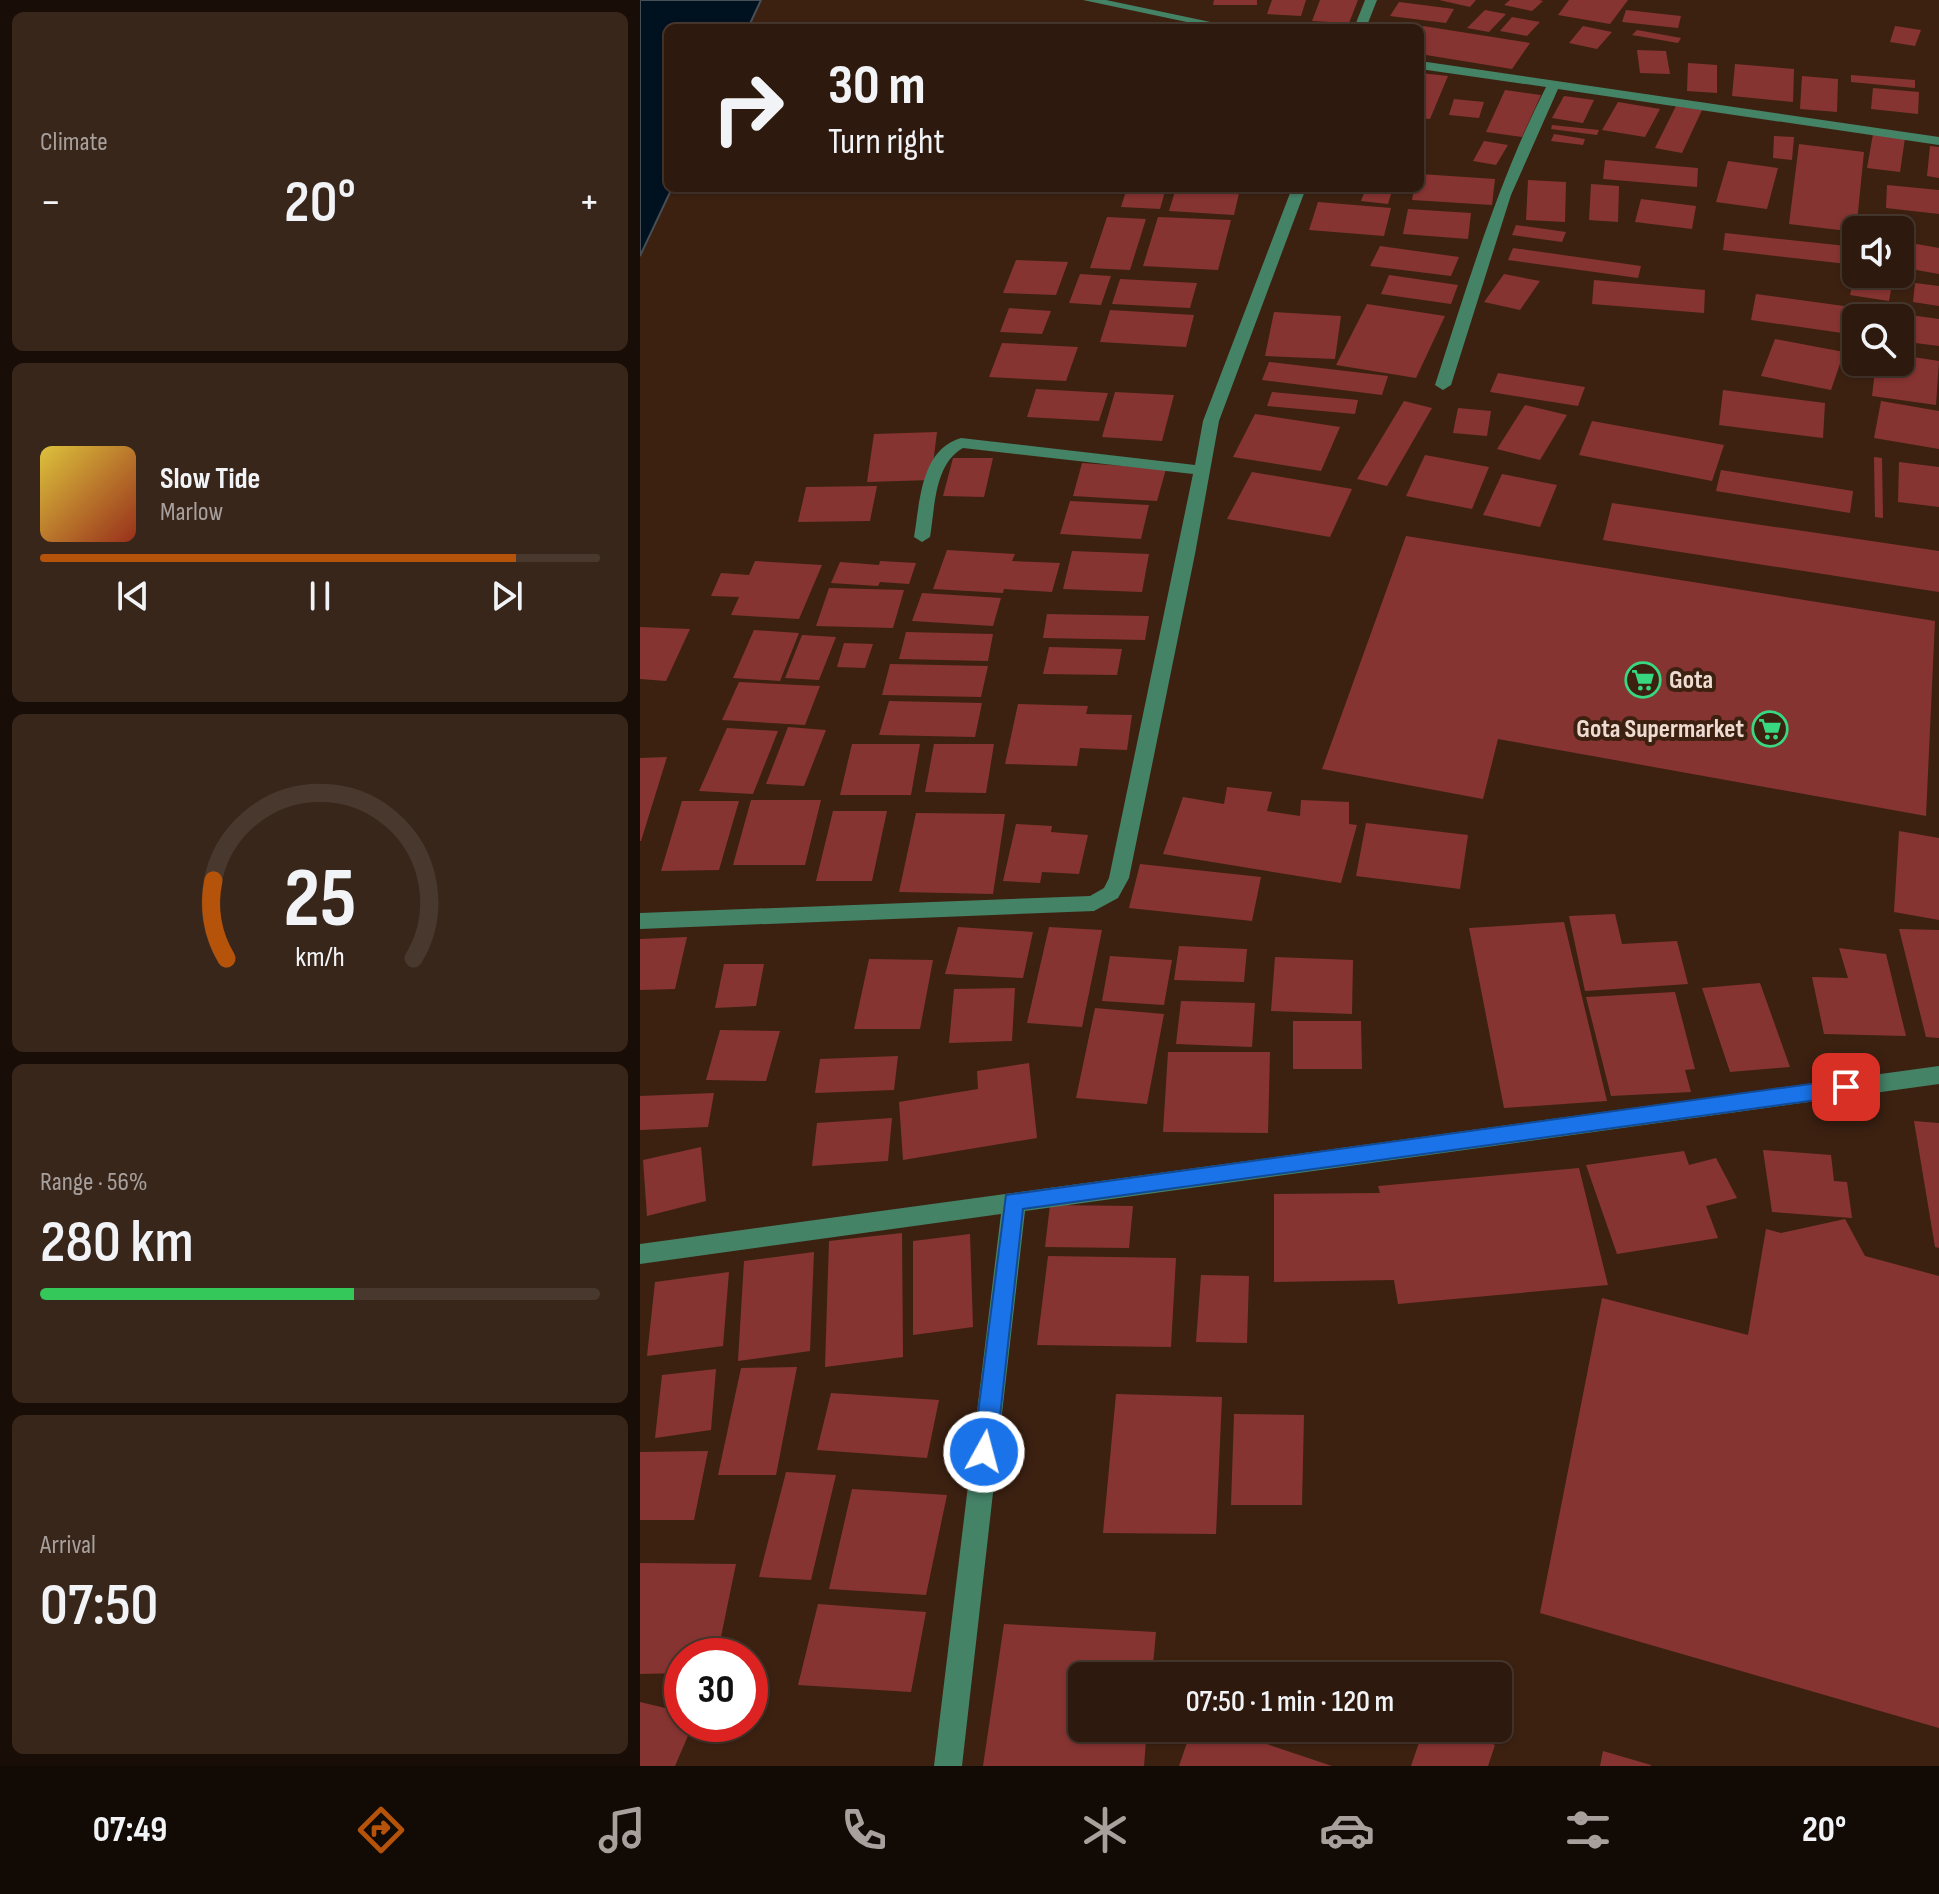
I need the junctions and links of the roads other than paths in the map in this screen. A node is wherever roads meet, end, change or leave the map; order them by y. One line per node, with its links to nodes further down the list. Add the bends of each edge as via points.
1 (1089, 0): 3 (street)
2 (1371, 0): 6 (street)
3 (1177, 17): 4 (street); 5 (street)
4 (1170, 24)
5 (1213, 24)
6 (1362, 24)
7 (1424, 66): 8 (street)
8 (1553, 86): 9 (street); 11 (street, via 1495,219)
9 (1939, 141)
10 (1297, 192): 12 (street, via 1211,421)
11 (1443, 385)
12 (1201, 470): 13 (street, via 961,443 951,446 938,462); 14 (street, via 1119,878 1111,893 1094,903)
13 (922, 537)
14 (640, 921)
15 (1939, 1075): 16 (street)
16 (1014, 1202): 17 (street); 18 (street)
17 (640, 1254)
18 (948, 1766)

